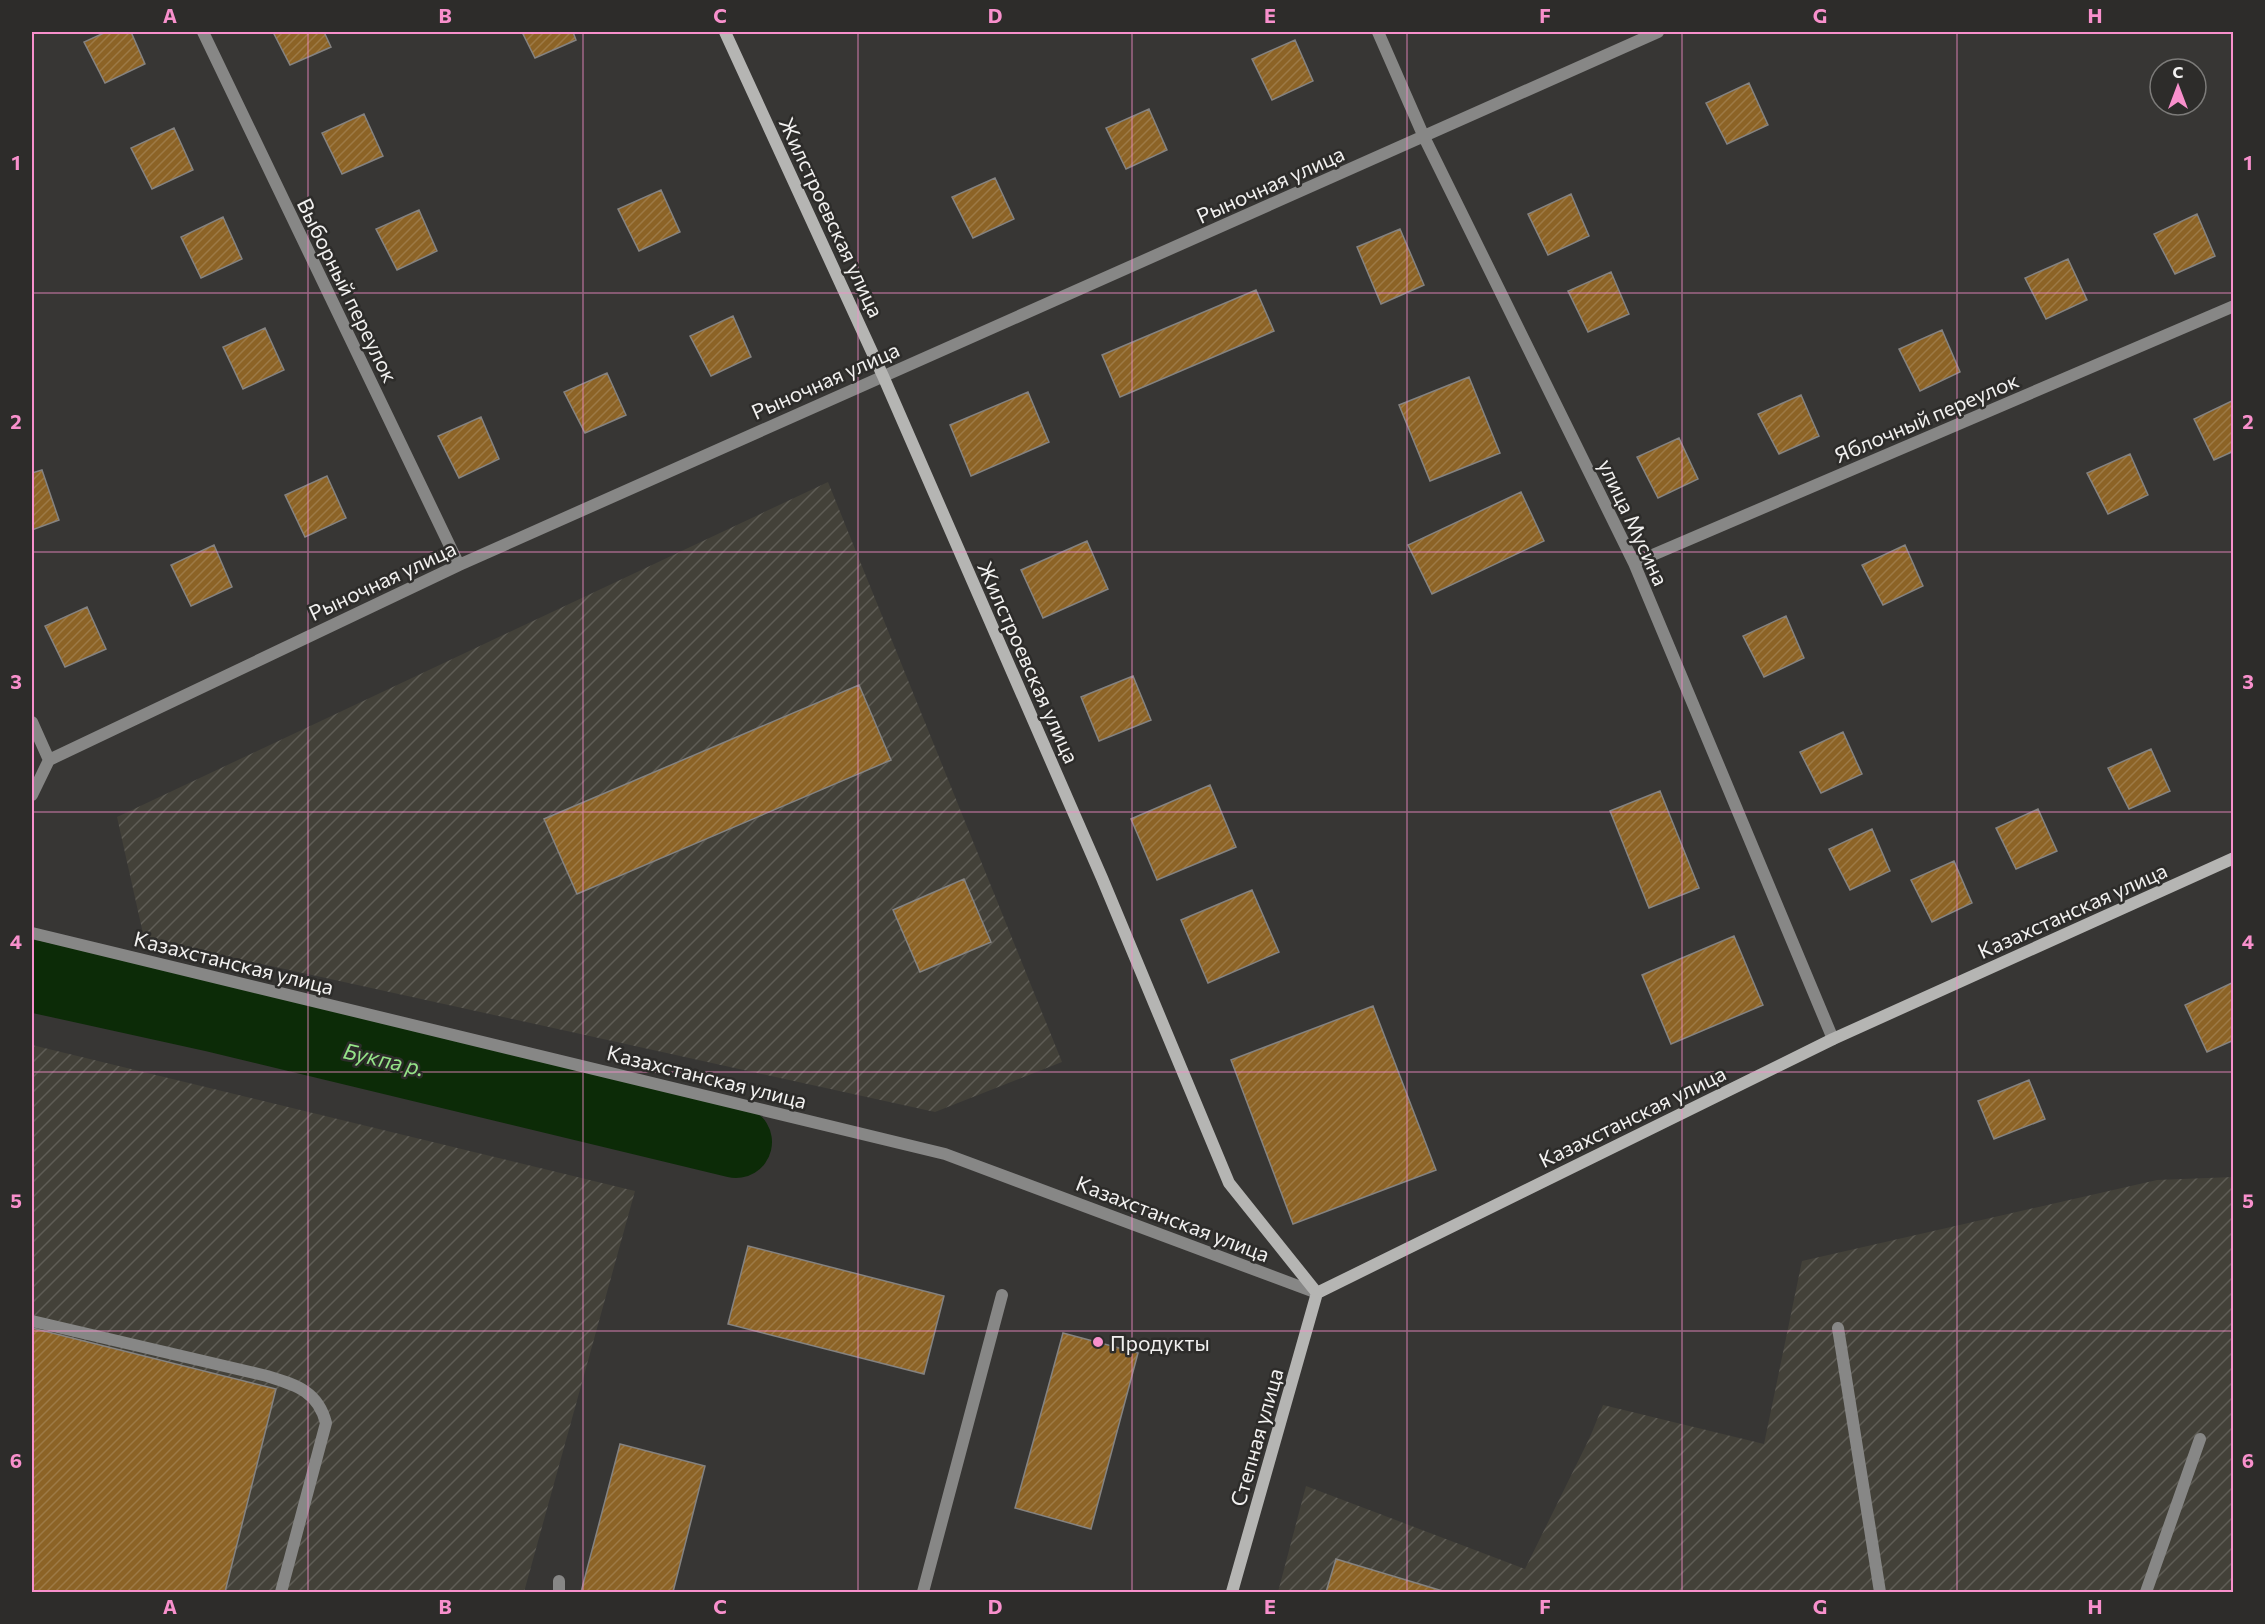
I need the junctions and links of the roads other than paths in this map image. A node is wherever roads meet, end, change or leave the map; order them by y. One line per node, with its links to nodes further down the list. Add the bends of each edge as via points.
1 (203, 32): 9 (street, Выборный переулок)
2 (725, 32): 7 (street, Жилстроевская улица)
3 (1378, 32): 5 (street, улица Мусина)
4 (1658, 32): 5 (street, Рыночная улица)
5 (1424, 137): 7 (street, Рыночная улица); 8 (street, улица Мусина)
6 (2234, 306): 8 (street, Яблочный переулок)
7 (883, 376): 9 (street, Рыночная улица); 16 (street, Жилстроевская улица, via 1102,878 1229,1183)
8 (1634, 563): 15 (street, улица Мусина)
9 (459, 564): 11 (street, Рыночная улица)
10 (32, 722): 11 (street)
11 (49, 760): 12 (street)
12 (32, 795)
13 (2234, 858): 15 (street, Казахстанская улица)
14 (32, 933): 16 (street, Казахстанская улица, via 945,1154)
15 (1833, 1039): 16 (street, Казахстанская улица)
16 (1317, 1293): 23 (street, Степная улица)
17 (1002, 1295): 22 (street)
18 (32, 1322): 21 (street, via 267,1376 303,1388 323,1410 326,1423)
19 (1838, 1328): 24 (street)
20 (2200, 1439): 25 (street)
21 (281, 1593)
22 (923, 1593)
23 (1232, 1593)
24 (1880, 1593)
25 (2146, 1593)

